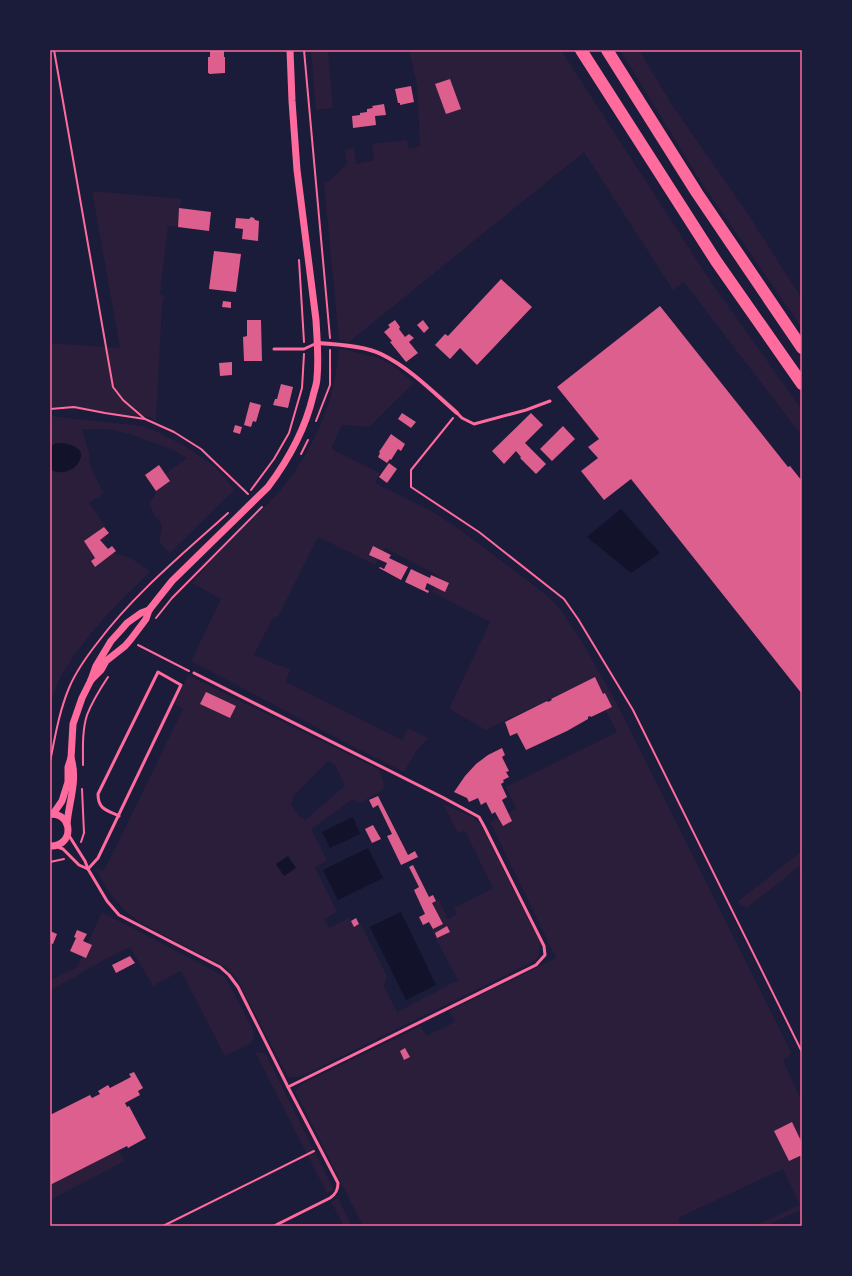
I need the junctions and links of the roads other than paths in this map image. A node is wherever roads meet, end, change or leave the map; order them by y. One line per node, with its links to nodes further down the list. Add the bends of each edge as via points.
1 (290, 50): 4 (street, via 297,170)
2 (581, 50): 7 (highway, via 716,261)
3 (607, 50): 5 (highway, via 697,193)
4 (317, 343): 6 (lane, via 304,349); 9 (street, via 355,347 381,354 412,373); 10 (street, via 317,379 310,408 299,438 281,470 268,487 172,581)
5 (802, 348)
6 (274, 349)
7 (802, 384)
8 (550, 401): 9 (lane, via 474,424)
9 (457, 413)
10 (149, 610): 12 (street, via 146,620 131,639 106,661); 12 (street, via 120,630 96,666)
11 (194, 673): 20 (lane, via 479,817 544,946 545,955 536,965)
12 (91, 680): 13 (street, via 73,724)
13 (71, 758): 14 (street, via 62,801); 16 (street, via 74,782)
14 (52, 814): 16 (street, via 62,817)
15 (119, 816): 15 (lane, via 181,685 158,672 98,794 98,802 102,807); 19 (lane, via 98,858)
16 (67, 824): 17 (street)
17 (68, 833): 18 (street, via 64,842); 19 (lane)
18 (53, 846): 19 (lane, via 63,849 79,865)
19 (88, 869): 20 (lane, via 119,915 229,974)
20 (288, 1087): 21 (lane, via 338,1183 338,1188 330,1198)
21 (274, 1226)

